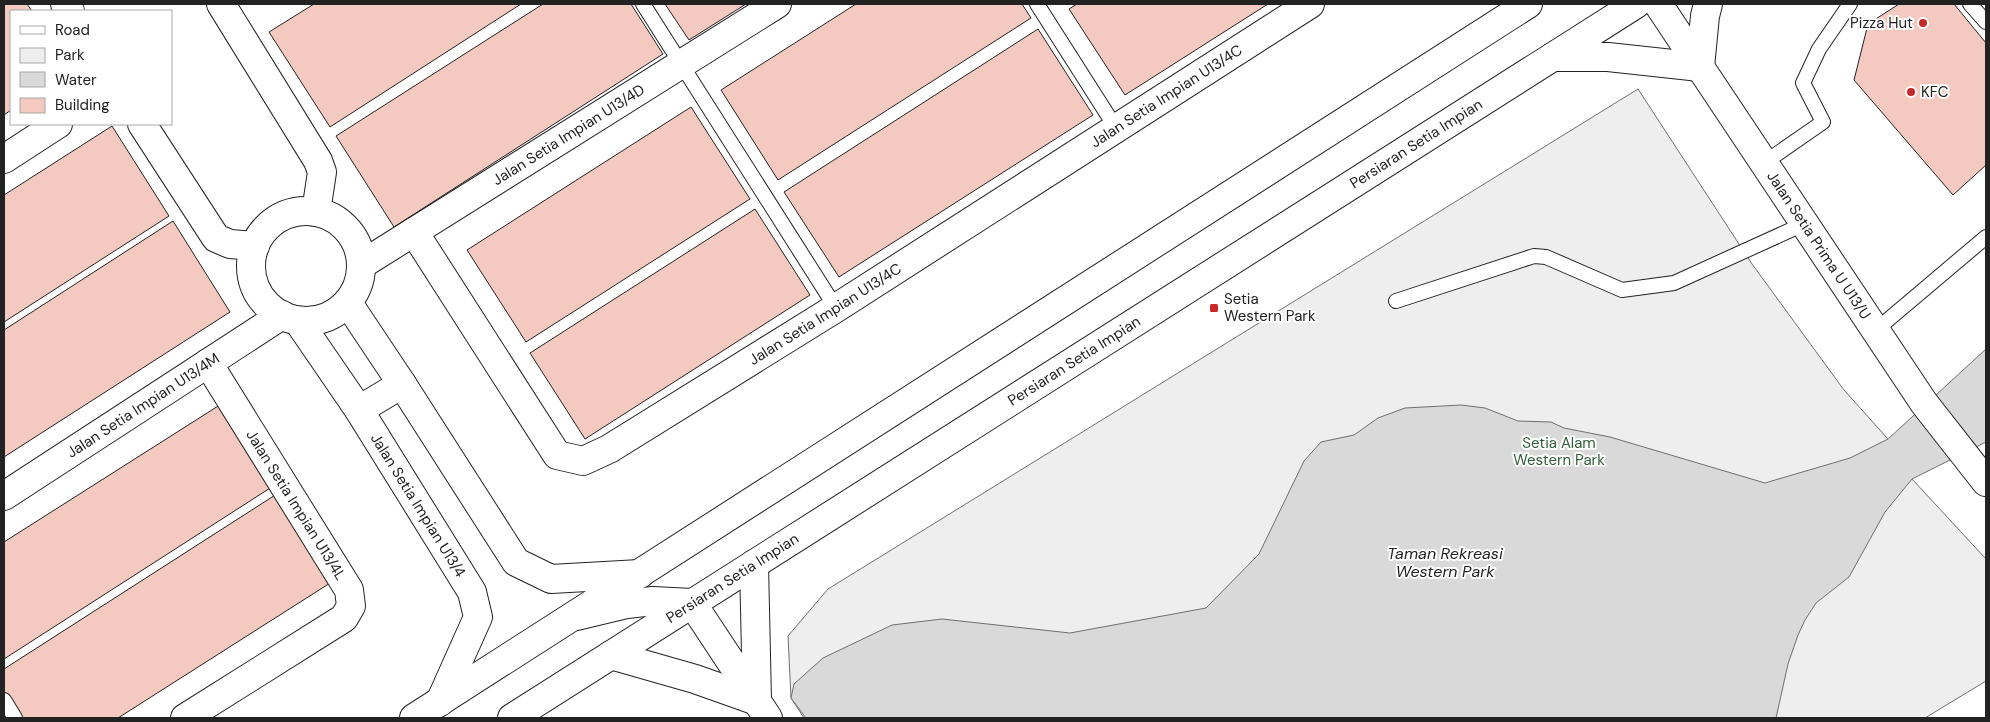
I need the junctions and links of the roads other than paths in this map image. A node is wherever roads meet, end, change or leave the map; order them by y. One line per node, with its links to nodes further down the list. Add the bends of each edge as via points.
1 (643, 4): 14 (lane)
2 (777, 4): 14 (street, Jalan Setia Impian U13/4D)
3 (1036, 4): 18 (lane)
4 (1310, 4): 18 (street, Jalan Setia Impian U13/4C)
5 (1636, 4): 13 (street, Persiaran Setia Impian)
6 (1658, 4): 15 (street, Jalan Setia Prima U U13/U)
7 (1708, 4): 15 (street)
8 (1850, 4): 20 (lane, via 1819,49 1803,82 1823,122)
9 (1970, 4): 12 (lane)
10 (227, 6): 21 (street, via 318,161 322,172)
11 (1518, 8): 38 (street)
12 (1986, 22)
13 (1553, 57): 15 (street, via 1608,57); 37 (street, Persiaran Setia Impian)
14 (681, 64): 23 (street, Jalan Setia Impian U13/4D); 29 (lane)
15 (1700, 67): 20 (street, Jalan Setia Prima U U13/U)
16 (56, 125): 19 (street)
17 (143, 125): 25 (street, via 216,238 230,244)
18 (1116, 128): 29 (street, Jalan Setia Impian U13/4C)
19 (4, 159)
20 (1764, 162): 22 (street, Jalan Setia Prima U U13/U)
21 (316, 212): 25 (street, via 285,215 262,233); 26 (street, via 332,217 345,227 355,240)
22 (1804, 224): 27 (lane, via 1674,283 1653,287 1622,290 1546,257 1534,256); 31 (street, Jalan Setia Prima U U13/U)
23 (414, 232): 26 (street, Jalan Setia Impian U13/4D); 29 (street, Jalan Setia Impian U13/4C, via 556,455 583,461 609,449)
24 (1986, 237): 31 (lane)
25 (255, 246): 30 (street, via 251,263 253,281 260,296 272,309)
26 (361, 266): 28 (street, via 360,281)
27 (1396, 300)
28 (348, 302): 30 (street, via 324,318 310,321); 33 (street)
29 (836, 308)
30 (290, 318): 32 (street, Jalan Setia Impian U13/4M); 34 (street, Jalan Setia Impian U13/4)
31 (1876, 330): 35 (street, Jalan Setia Prima U U13/U, via 1924,403)
32 (208, 363): 36 (street, Jalan Setia Impian U13/4M); 46 (street, Jalan Setia Impian U13/4L, via 349,590 351,606 344,618)
33 (402, 384): 34 (street); 38 (street, via 516,562 551,579)
34 (359, 410): 43 (street, Jalan Setia Impian U13/4, via 472,592 478,617)
35 (1986, 482)
36 (4, 496)
37 (754, 564): 39 (street, Persiaran Setia Impian); 44 (street)
38 (640, 574): 40 (street)
39 (692, 603): 40 (street, via 653,601 627,604); 41 (street, Persiaran Setia Impian); 44 (street)
40 (573, 617): 43 (street)
41 (611, 655): 44 (street, via 695,679); 48 (street, Persiaran Setia Impian)
42 (4, 700): 45 (lane)
43 (440, 702): 47 (street)
44 (763, 711)
45 (15, 718)
46 (185, 718)
47 (414, 718)
48 (512, 718)

